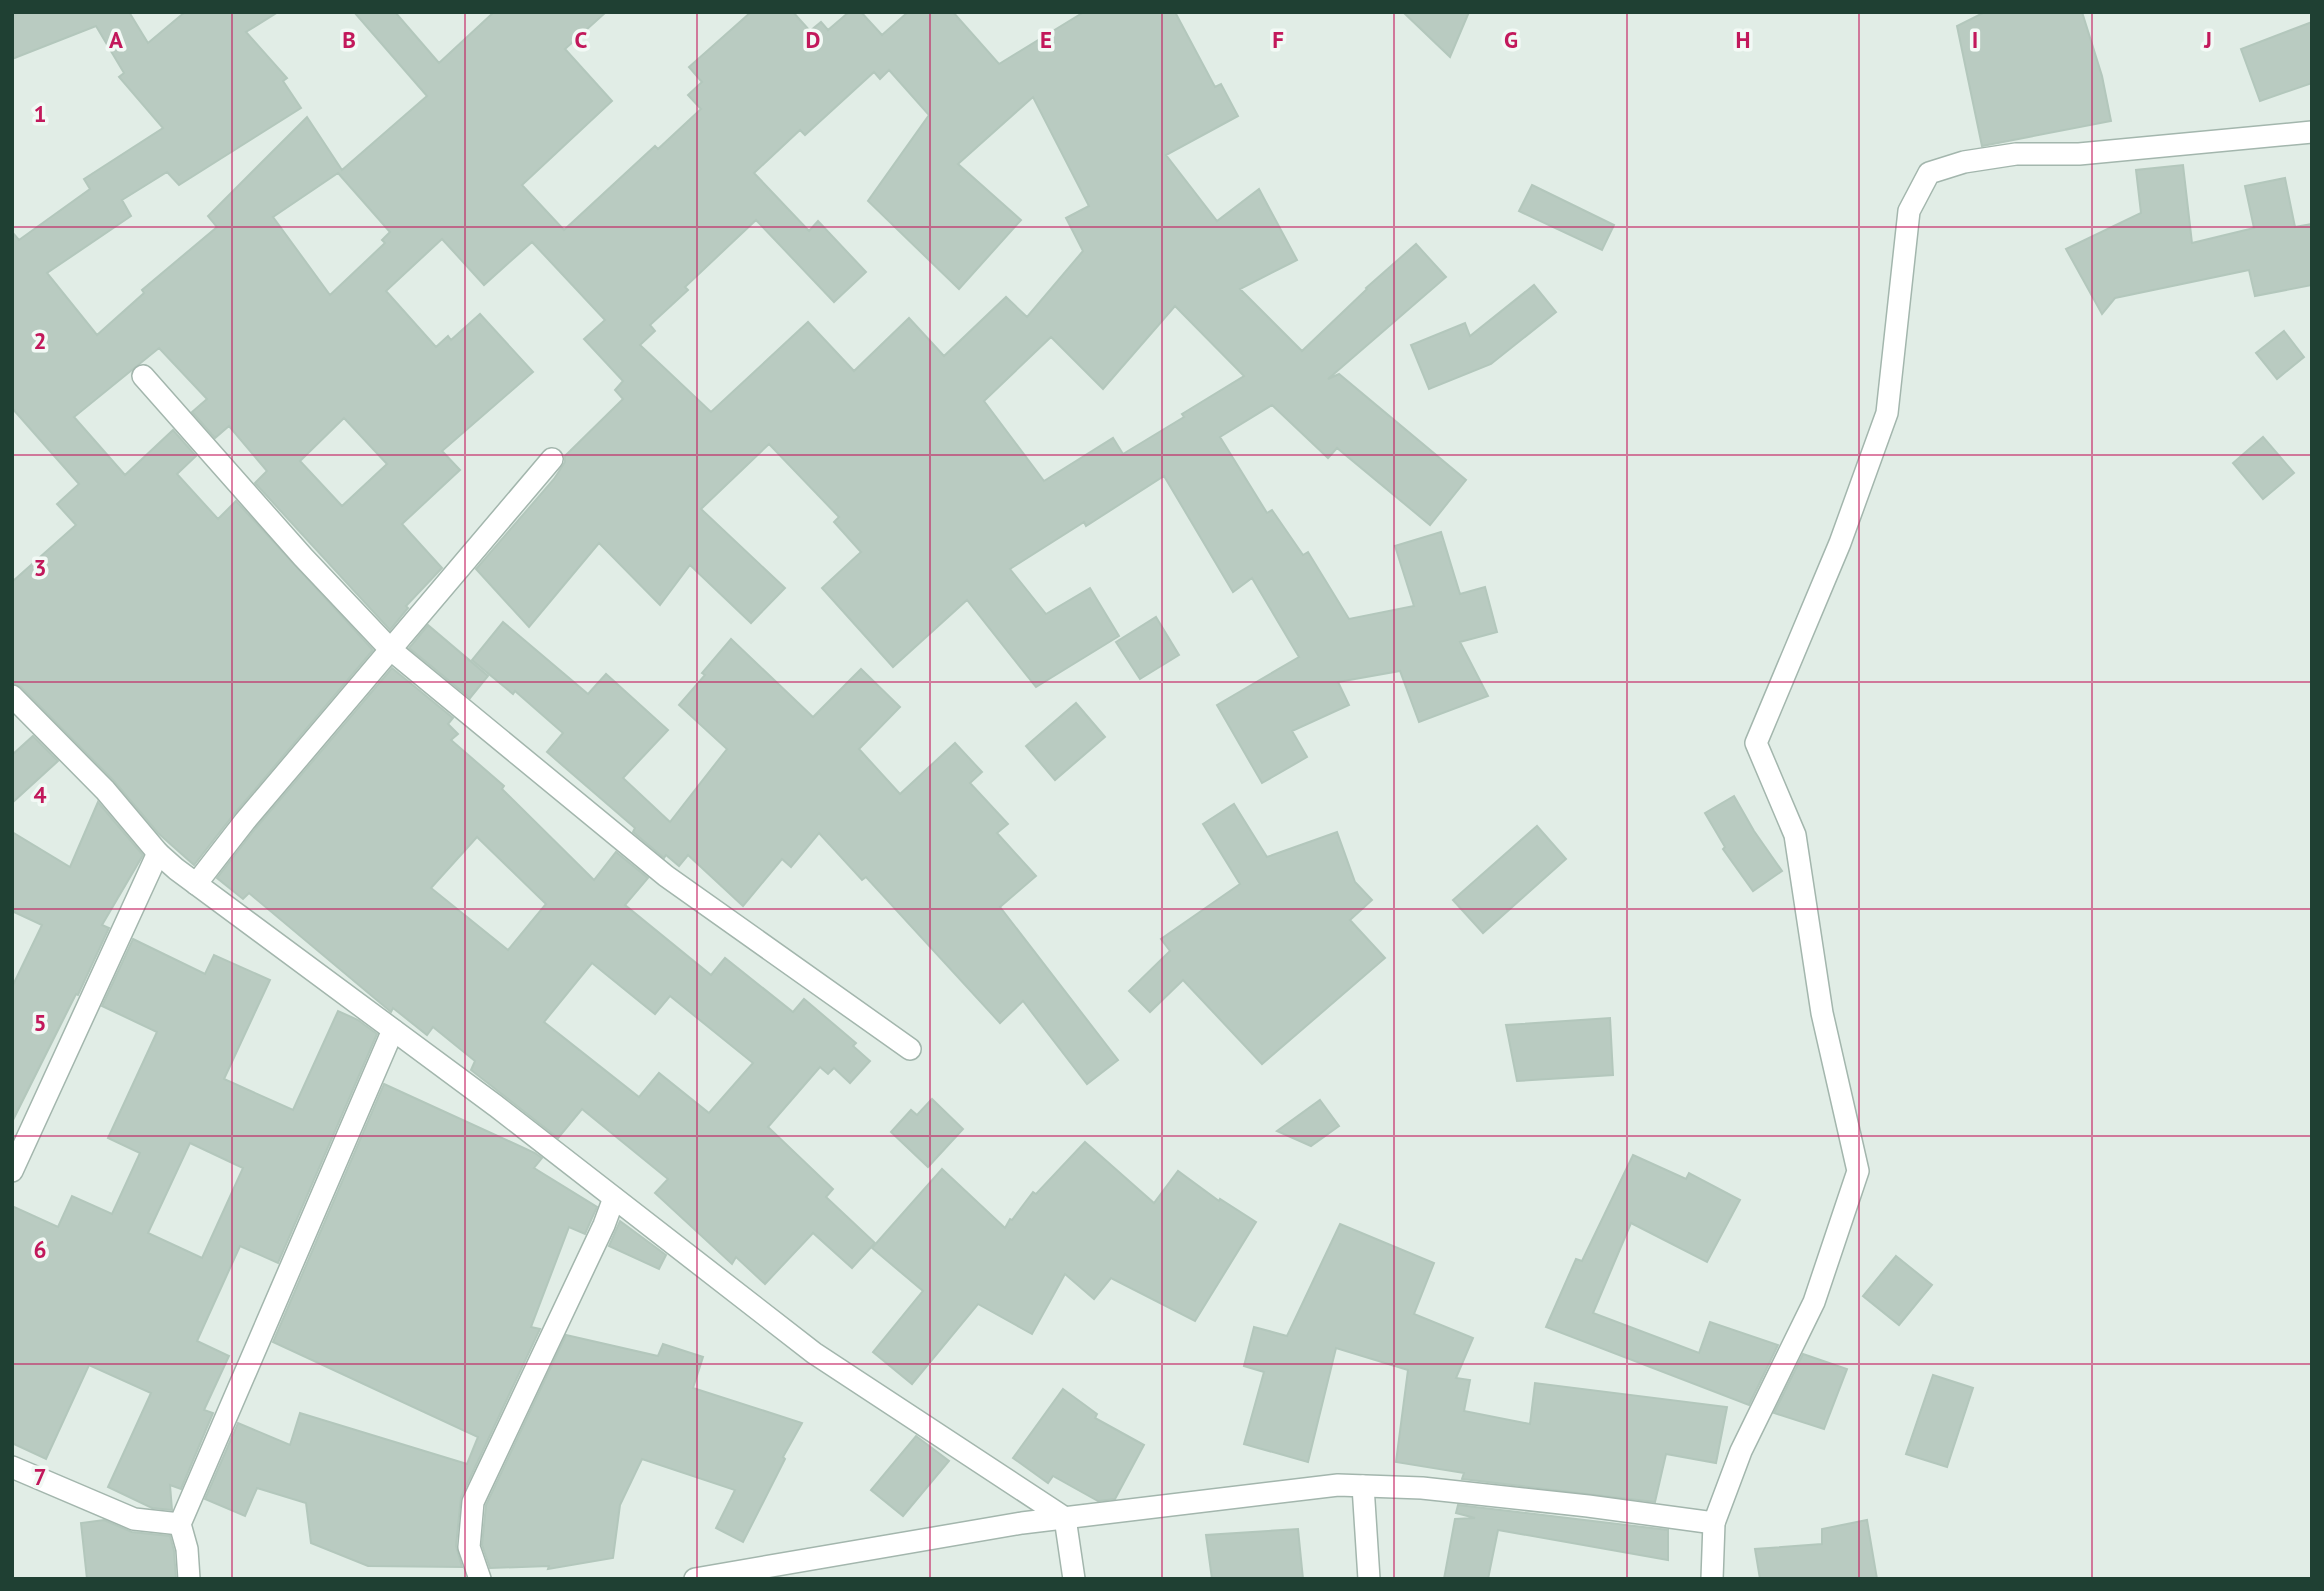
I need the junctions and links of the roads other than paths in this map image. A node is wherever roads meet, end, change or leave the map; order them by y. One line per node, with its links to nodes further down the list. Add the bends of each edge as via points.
1 (2312, 132): 15 (street, via 2079,154 2016,153 1965,162 1929,173 1909,211 1887,413 1840,543 1756,743 1795,835 1822,1013 1858,1171 1814,1302 1741,1451)
2 (143, 376): 4 (street)
3 (552, 458): 4 (street)
4 (390, 649): 7 (street); 9 (street, via 666,876)
5 (12, 696): 6 (street, via 105,790)
6 (158, 853): 7 (street); 10 (street)
7 (196, 884): 8 (street)
8 (393, 1030): 11 (street); 16 (street)
9 (911, 1049)
10 (12, 1171)
11 (614, 1198): 14 (street, via 814,1353); 19 (street, via 473,1502 469,1547)
12 (12, 1466): 16 (street, via 134,1519)
13 (1363, 1486): 14 (street, via 1338,1485); 15 (street, via 1422,1488); 22 (street)
14 (1065, 1518): 17 (street); 21 (street)
15 (1714, 1523): 23 (street)
16 (180, 1524): 18 (street)
17 (747, 1574): 20 (street)
18 (189, 1579)
19 (480, 1579)
20 (695, 1579)
21 (1074, 1579)
22 (1369, 1579)
23 (1712, 1579)

